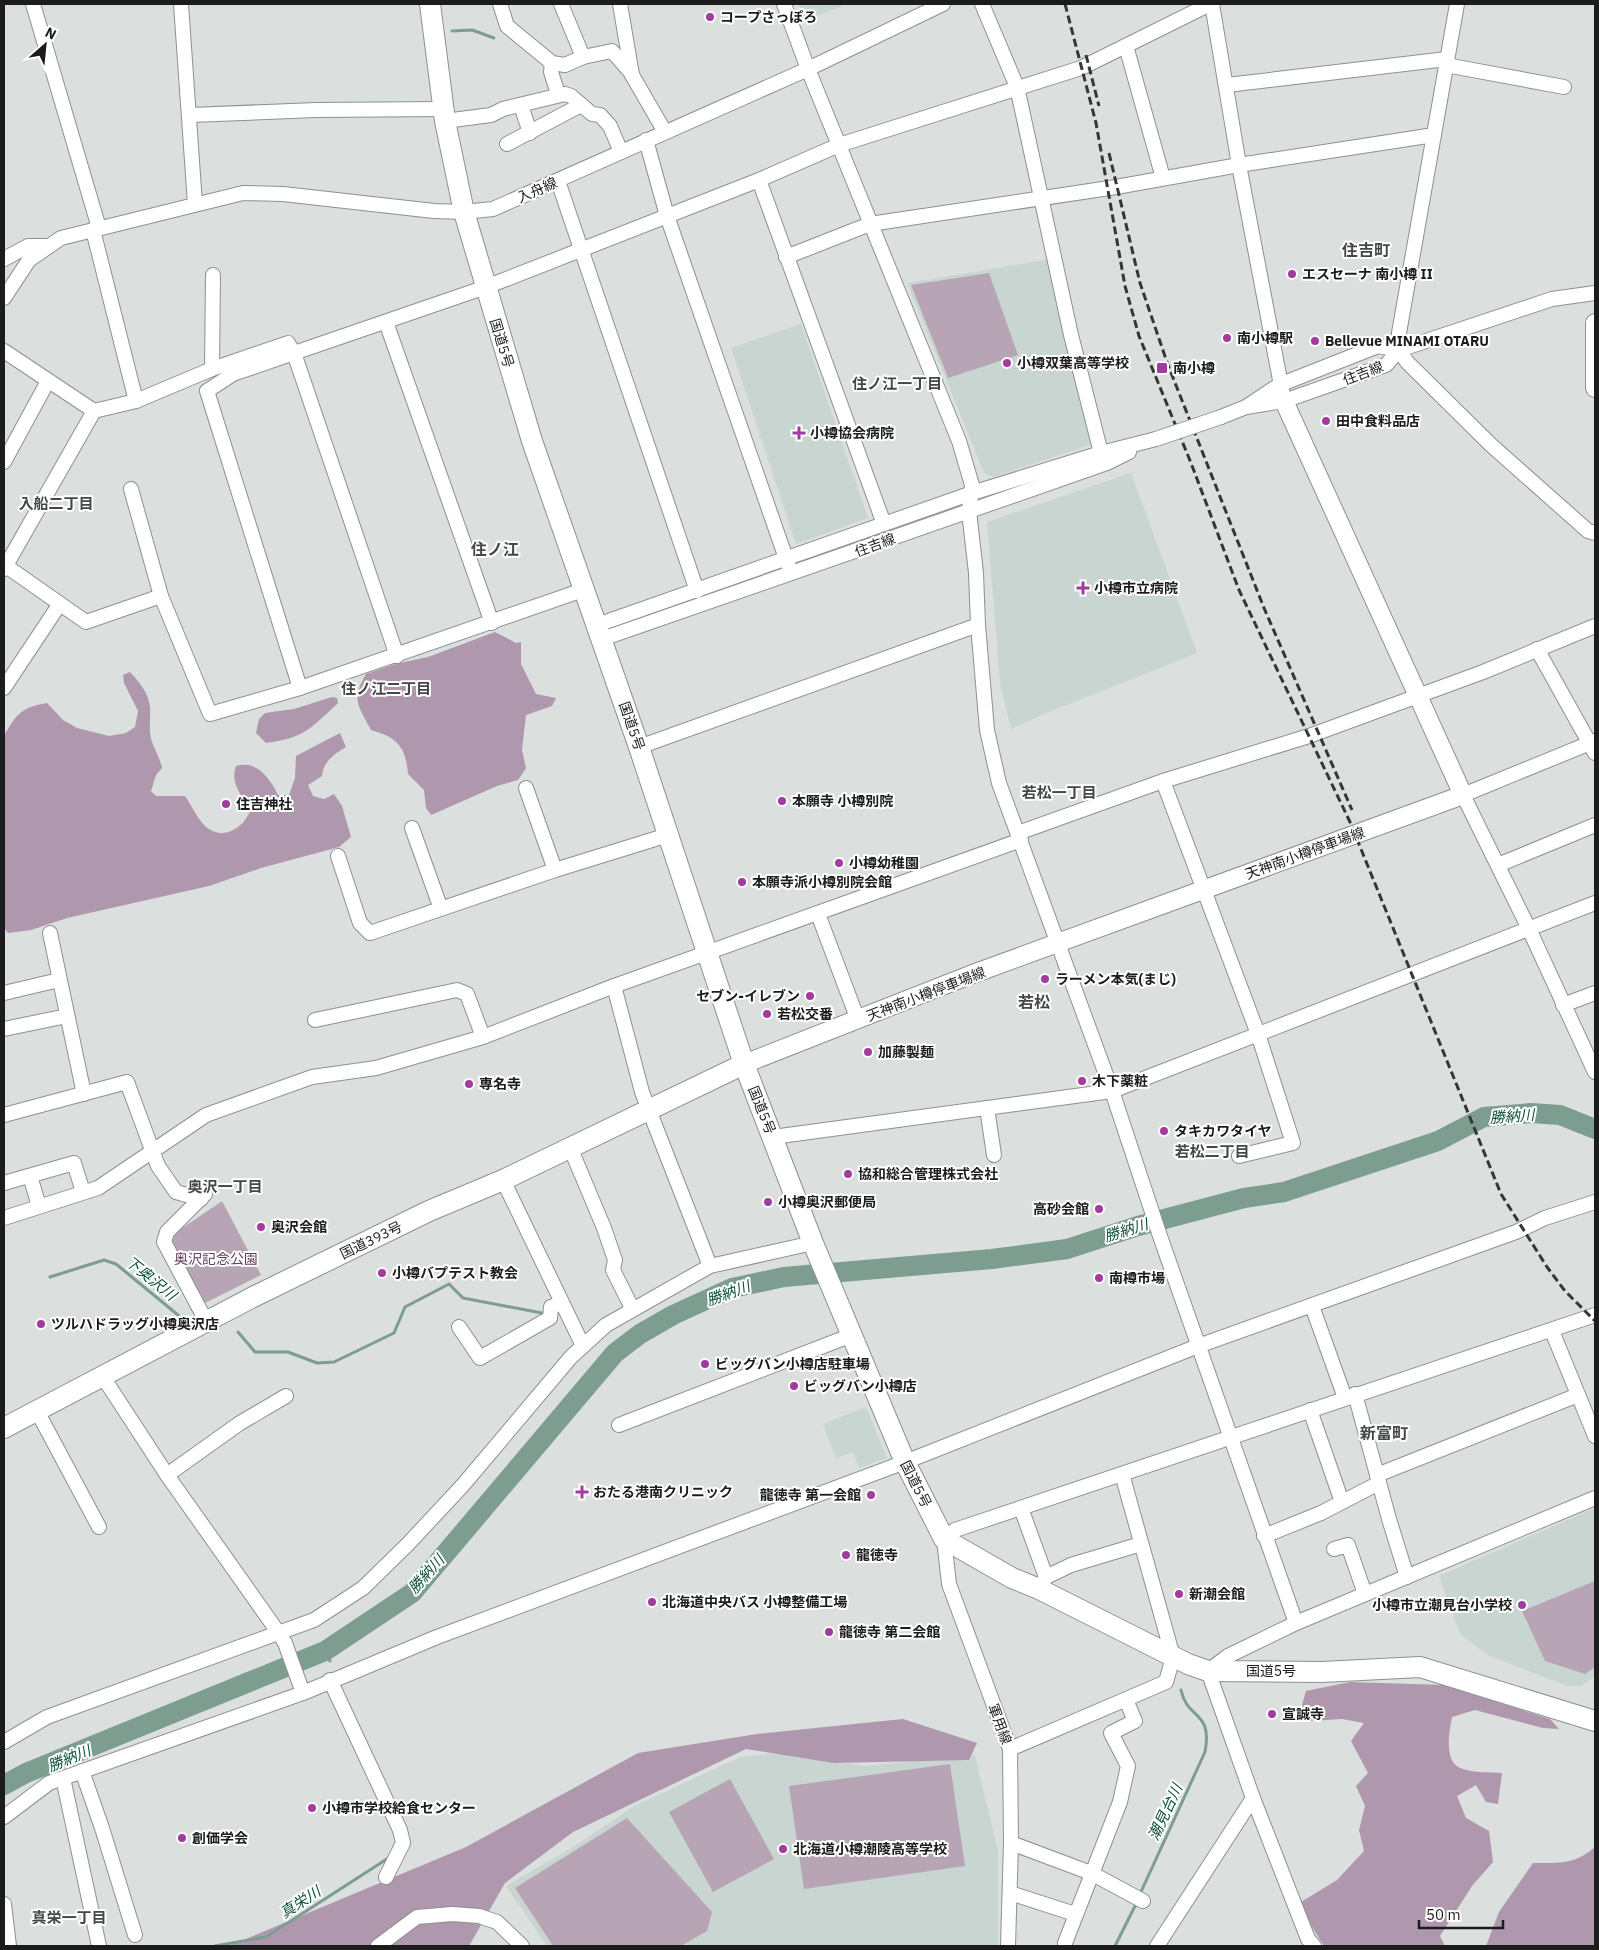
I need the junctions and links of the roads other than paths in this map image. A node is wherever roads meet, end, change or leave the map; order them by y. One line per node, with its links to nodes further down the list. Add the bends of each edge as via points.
1 (33, 4): 42 (street)
2 (181, 4): 24 (street)
3 (430, 4): 25 (highway, 国道5号)
4 (500, 4): 15 (street, via 507,26)
5 (561, 4): 13 (street)
6 (620, 4): 17 (street)
7 (784, 4): 16 (street)
8 (943, 4): 16 (street, 入舟線)
9 (982, 4): 19 (street)
10 (1211, 4): 12 (street); 18 (street)
11 (1457, 4): 14 (street)
12 (1126, 46): 19 (street, via 1081,68); 34 (street)
13 (583, 57): 15 (street, via 564,65); 17 (street, via 612,51)
14 (1447, 62): 18 (street); 20 (street); 28 (street)
15 (552, 63): 21 (street, via 551,72)
16 (808, 69): 27 (street, 入舟線); 31 (street)
17 (632, 75): 27 (street)
18 (1227, 85): 33 (street)
19 (1017, 87): 31 (street); 37 (street)
20 (1564, 87)
21 (558, 94): 22 (street); 23 (street, via 571,96)
22 (521, 105): 25 (street, via 491,115); 26 (street)
23 (581, 105): 26 (street); 32 (street, via 610,126)
24 (190, 115): 25 (street, via 316,110); 38 (street)
25 (445, 115): 39 (highway, 国道5号)
26 (530, 132): 30 (street)
27 (665, 132): 29 (street, 入舟線)
28 (1434, 135): 33 (street); 53 (street, via 1399,333)
29 (646, 140): 32 (street, 入舟線); 40 (street)
30 (507, 144)
31 (839, 145): 35 (street); 41 (street)
32 (621, 152): 36 (street, 入舟線)
33 (1239, 165): 34 (street); 59 (street)
34 (1163, 178): 37 (street)
35 (759, 180): 40 (street); 45 (street)
36 (558, 181): 39 (street, 入舟線, via 493,209); 44 (street)
37 (1041, 198): 41 (street); 63 (street)
38 (195, 204): 39 (street, 入舟線, via 243,192); 42 (street, 入舟線)
39 (464, 212): 48 (highway, 国道5号)
40 (668, 216): 44 (street); 70 (street)
41 (870, 224): 45 (street); 66 (street, via 959,441)
42 (96, 229): 43 (street, 入舟線, via 61,238); 60 (street)
43 (48, 246): 46 (street, via 28,246); 50 (street, via 29,260)
44 (582, 248): 48 (street); 74 (street)
45 (786, 257): 68 (street)
46 (4, 260)
47 (213, 275): 56 (street)
48 (486, 288): 51 (street); 73 (highway, 国道5号, via 532,441)
49 (1595, 293): 53 (street, via 1552,299)
50 (4, 298)
51 (386, 322): 55 (street); 77 (street)
52 (1595, 323): 58 (main road)
53 (1399, 350): 59 (street, 住吉線, via 1386,365); 59 (street, 住吉線, via 1378,346); 69 (street, via 1407,362 1492,444 1588,531)
54 (4, 351): 57 (street)
55 (294, 354): 56 (street, via 288,343); 82 (street); 84 (street, via 233,374 207,390)
56 (212, 369): 60 (street)
57 (48, 381): 61 (street); 64 (street)
58 (1595, 388)
59 (1281, 393): 62 (street, 住吉線, bridge); 85 (main road)
60 (136, 402): 61 (street)
61 (94, 411): 71 (street)
62 (1151, 442): 63 (street, 住吉線); 67 (street, 住吉線, via 1107,463)
63 (1101, 453): 66 (street, 住吉線)
64 (4, 462)
65 (131, 489): 75 (street)
66 (972, 493): 67 (street); 68 (street, 住吉線)
67 (969, 511): 72 (street, 住吉線); 78 (street)
68 (884, 524): 70 (street, 住吉線)
69 (1595, 533)
70 (786, 558): 72 (street); 74 (street, 住吉線)
71 (5, 568): 76 (street)
72 (791, 575): 80 (street, 住吉線)
73 (583, 590): 77 (street); 80 (highway, 国道5号)
74 (697, 591): 80 (street, 住吉線)
75 (161, 596): 76 (street, via 86,622); 84 (street, via 210,714)
76 (59, 605): 83 (street)
77 (492, 623): 82 (street)
78 (978, 625): 87 (street); 94 (street, via 987,730 998,783)
79 (1595, 626): 81 (street)
80 (599, 632): 87 (highway, 国道5号)
81 (1537, 649): 85 (street); 86 (street)
82 (397, 656): 84 (street)
83 (4, 688)
84 (300, 688)
85 (1418, 696): 88 (street, via 1309,736); 90 (main road)
86 (1593, 746): 90 (street)
87 (639, 747): 93 (highway, 国道5号)
88 (1163, 781): 94 (street); 98 (street)
89 (526, 788): 97 (street)
90 (1463, 795): 96 (street); 98 (main road, 天神南小樽停車場線)
91 (1595, 825): 96 (street)
92 (412, 828): 100 (street)
93 (668, 835): 97 (street); 105 (highway, 国道5号)
94 (1020, 837): 101 (street); 104 (street)
95 (338, 856): 100 (street, via 360,923 370,933)
96 (1498, 865): 102 (street)
97 (556, 870): 100 (street)
98 (1203, 892): 104 (main road, 天神南小樽停車場線); 115 (street)
99 (1595, 903): 102 (street)
100 (441, 909)
101 (818, 914): 105 (street); 113 (street)
102 (1529, 929): 110 (street); 115 (street)
103 (50, 933): 106 (street)
104 (1058, 944): 113 (main road, 天神南小樽停車場線); 119 (street)
105 (708, 954): 107 (street); 117 (highway, 国道5号)
106 (59, 980): 108 (street); 111 (street)
107 (614, 986): 116 (street); 122 (street)
108 (4, 993)
109 (1595, 993): 110 (street)
110 (1563, 1006): 118 (street)
111 (67, 1016): 114 (street); 120 (street)
112 (315, 1020): 116 (street, via 457,990 466,994)
113 (858, 1020): 117 (main road, 天神南小樽停車場線)
114 (4, 1029)
115 (1258, 1034): 119 (street); 128 (street, via 1293,1142)
116 (483, 1037): 126 (street, via 376,1068 312,1077 206,1115)
117 (744, 1064): 122 (highway, 国道393号); 124 (highway, 国道5号)
118 (1595, 1072)
119 (1112, 1091): 121 (street); 147 (street)
120 (84, 1094): 123 (street); 126 (street, via 127,1082)
121 (987, 1108): 124 (street); 127 (street)
122 (649, 1110): 125 (highway, 国道393号); 137 (street)
123 (4, 1115)
124 (774, 1137): 136 (highway, 国道5号)
125 (570, 1147): 130 (highway, 国道393号); 140 (street, via 604,1228 615,1260 613,1270)
126 (152, 1150): 132 (street, via 120,1175); 142 (street, via 158,1166 176,1192 203,1197 167,1232 164,1242)
127 (994, 1155)
128 (1239, 1156)
129 (30, 1176): 131 (street); 132 (street, via 74,1163); 134 (street)
130 (503, 1180): 138 (street); 142 (highway, 国道393号, via 429,1211)
131 (4, 1184)
132 (84, 1192): 134 (street)
133 (1595, 1202): 139 (street)
134 (39, 1206): 135 (street)
135 (4, 1218)
136 (813, 1244): 137 (street); 145 (highway, 国道5号)
137 (710, 1266): 140 (street)
138 (561, 1303): 143 (street, via 551,1307 550,1318 480,1358); 146 (street)
139 (1312, 1306): 147 (street); 151 (street)
140 (632, 1308): 146 (street)
141 (1595, 1315): 144 (street)
142 (206, 1321): 148 (highway, 国道393号)
143 (460, 1327)
144 (1552, 1331): 149 (street); 151 (street)
145 (852, 1335): 154 (street); 158 (highway, 国道5号)
146 (583, 1346): 174 (street, via 463,1485 363,1588)
147 (1198, 1346): 157 (street); 158 (street)
148 (103, 1377): 153 (highway, 国道393号); 160 (street)
149 (1578, 1395): 156 (street); 161 (street)
150 (286, 1396): 160 (street, via 240,1423)
151 (1350, 1396): 152 (street); 161 (street)
152 (1310, 1410): 157 (street); 163 (street)
153 (38, 1411): 155 (highway, 国道393号); 165 (street)
154 (619, 1425)
155 (4, 1428)
156 (1595, 1436)
157 (1232, 1437): 159 (street); 166 (street)
158 (905, 1462): 167 (highway, 国道5号); 177 (street)
159 (1122, 1474): 164 (street); 168 (street)
160 (168, 1475): 174 (street)
161 (1378, 1479): 163 (street); 170 (street)
162 (1595, 1498): 170 (street)
163 (1342, 1502): 166 (street)
164 (1021, 1508): 167 (street, via 955,1530); 171 (street)
165 (99, 1527)
166 (1264, 1536): 173 (street)
167 (944, 1539): 171 (highway, 国道5号, via 1012,1578); 182 (street, 軍用線, via 949,1584)
168 (1138, 1545): 171 (street, via 1071,1565); 175 (street)
169 (1334, 1549): 172 (street, via 1348,1545)
170 (1407, 1577): 172 (street)
171 (1043, 1583): 175 (highway, 国道5号)
172 (1365, 1594): 173 (street)
173 (1296, 1623): 176 (street, via 1228,1656)
174 (282, 1638): 178 (street); 181 (street, via 47,1717)
175 (1173, 1657): 176 (highway, 国道5号); 179 (street, via 1166,1682)
176 (1208, 1671): 180 (highway, 国道5号, via 1322,1672 1420,1667); 185 (street)
177 (330, 1680): 178 (street); 189 (street, via 400,1830 403,1842)
178 (302, 1689): 183 (street)
179 (1126, 1700): 182 (street); 188 (street, via 1135,1721 1111,1733 1128,1766 1120,1802)
180 (1595, 1721)
181 (4, 1742)
182 (1010, 1750): 187 (street, 軍用線)
183 (82, 1771): 184 (street); 195 (street)
184 (63, 1778): 186 (street, via 49,1783); 199 (street)
185 (1253, 1798): 197 (street); 203 (street)
186 (4, 1816)
187 (1012, 1843): 188 (street); 190 (street, 軍用線)
188 (1091, 1873): 191 (street); 193 (street)
189 (386, 1877)
190 (1010, 1893): 193 (street); 202 (street, 軍用線)
191 (1139, 1899)
192 (4, 1904): 194 (street)
193 (1076, 1914): 196 (street)
194 (5, 1922): 198 (street)
195 (135, 1935)
196 (1064, 1943)
197 (1309, 1944)
198 (9, 1946)
199 (98, 1946)
200 (378, 1946): 201 (street, via 416,1918 452,1914 479,1916 497,1922)
201 (522, 1946)
202 (1008, 1946)
203 (1157, 1946)

